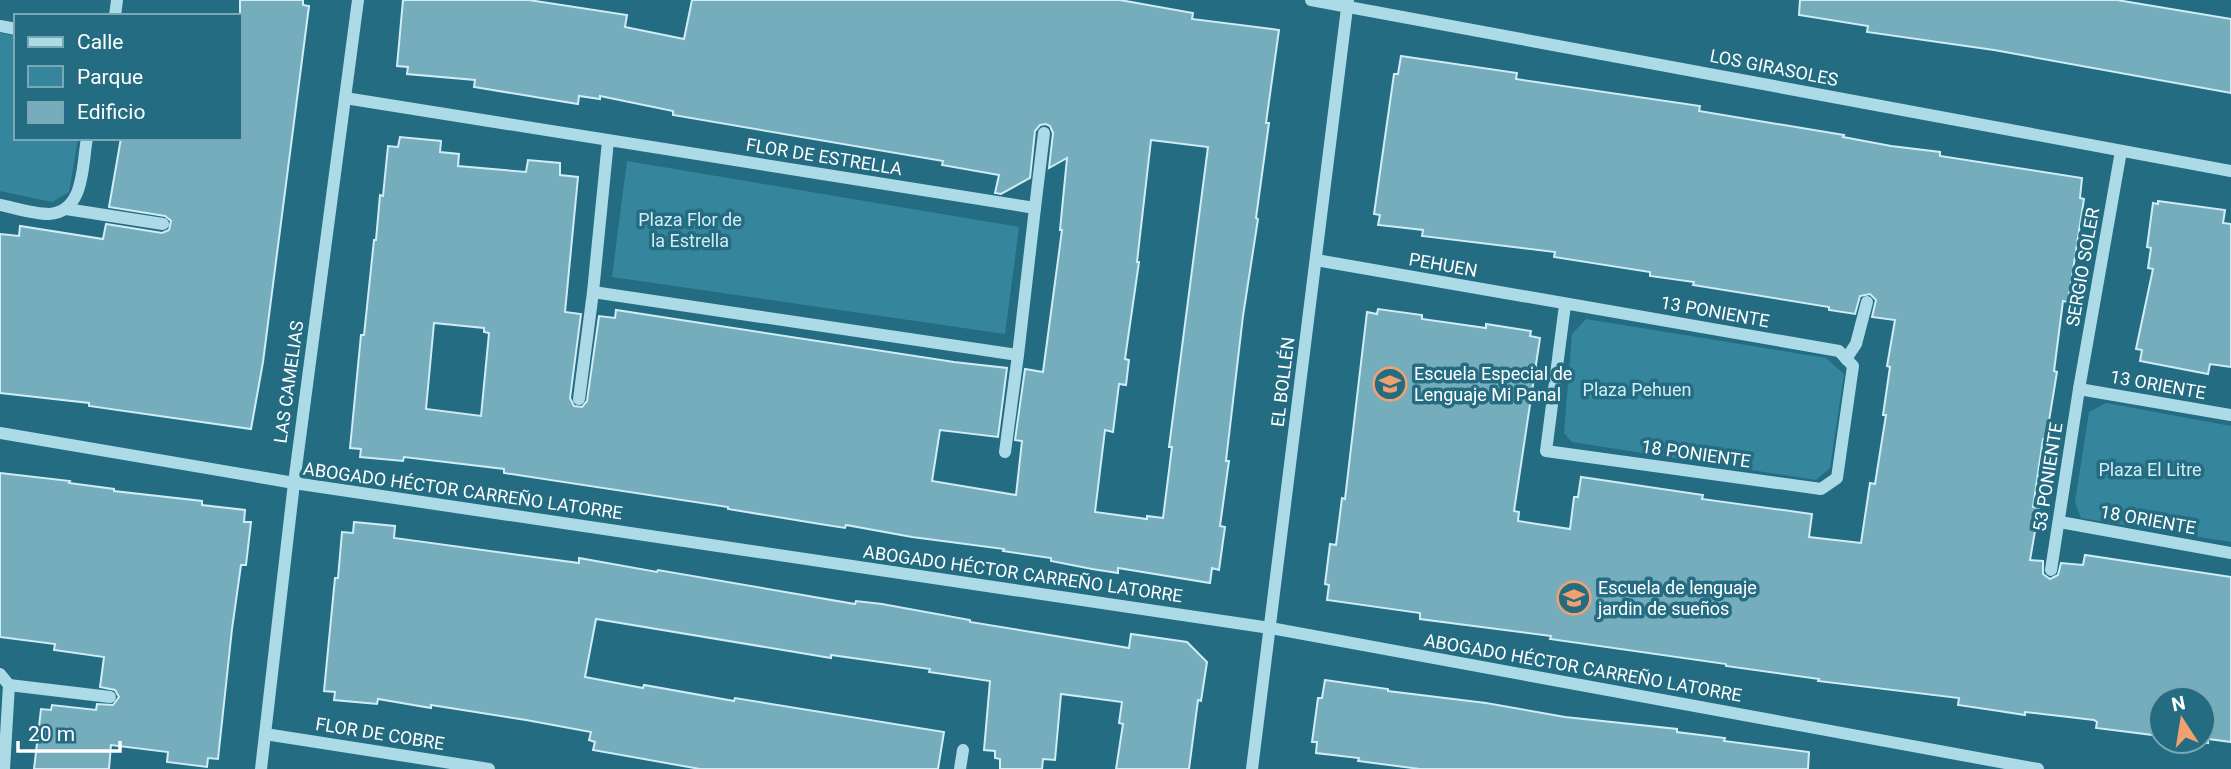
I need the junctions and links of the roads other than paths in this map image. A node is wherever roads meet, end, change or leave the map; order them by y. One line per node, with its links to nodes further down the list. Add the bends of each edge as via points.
1 (358, 0): 4 (street, LAS CAMELIAS)
2 (1311, 0): 3 (street, LOS GIRASOLES)
3 (1348, 3): 8 (street, LOS GIRASOLES); 14 (street, EL BOLLÉN)
4 (345, 98): 7 (street, FLOR DE ESTRELLA); 25 (street, LAS CAMELIAS)
5 (1044, 134): 11 (street)
6 (87, 140): 12 (street, via 77,196)
7 (608, 141): 11 (street, FLOR DE ESTRELLA); 15 (street)
8 (2121, 151): 9 (street, LOS GIRASOLES); 20 (street, SERGIO SOLER)
9 (2231, 171)
10 (0, 205): 12 (street, via 49,214)
11 (1035, 208): 18 (street)
12 (66, 209): 13 (street)
13 (163, 224)
14 (1316, 260): 17 (street, PEHUEN); 29 (street, EL BOLLÉN)
15 (593, 292): 18 (street); 21 (street)
16 (1867, 302): 19 (street)
17 (1565, 305): 19 (street, 13 PONIENTE, via 1839,351); 19 (street, 18 PONIENTE, via 1546,450 1821,489 1837,478)
18 (1018, 355): 24 (street)
19 (1850, 362)
20 (2079, 389): 22 (street, 13 ORIENTE); 26 (street, 53 PONIENTE)
21 (579, 398)
22 (2231, 415)
23 (0, 433): 25 (street, ABOGADO HÉCTOR CARREÑO LATORRE)
24 (1005, 452)
25 (294, 483): 29 (street, ABOGADO HÉCTOR CARREÑO LATORRE); 33 (street, LAS CAMELIAS)
26 (2060, 522): 27 (street, 18 ORIENTE); 28 (street, 53 PONIENTE)
27 (2231, 553)
28 (2050, 570)
29 (1270, 628): 39 (street, EL BOLLÉN); 40 (street, ABOGADO HÉCTOR CARREÑO LATORRE)
30 (0, 674): 31 (street)
31 (9, 685): 32 (street); 35 (street)
32 (110, 697)
33 (265, 734): 36 (street, LAS CAMELIAS); 37 (street, FLOR DE COBRE)
34 (963, 750): 38 (street)
35 (4, 769)
36 (261, 769)
37 (489, 769)
38 (960, 769)
39 (1252, 769)
40 (2038, 769)

